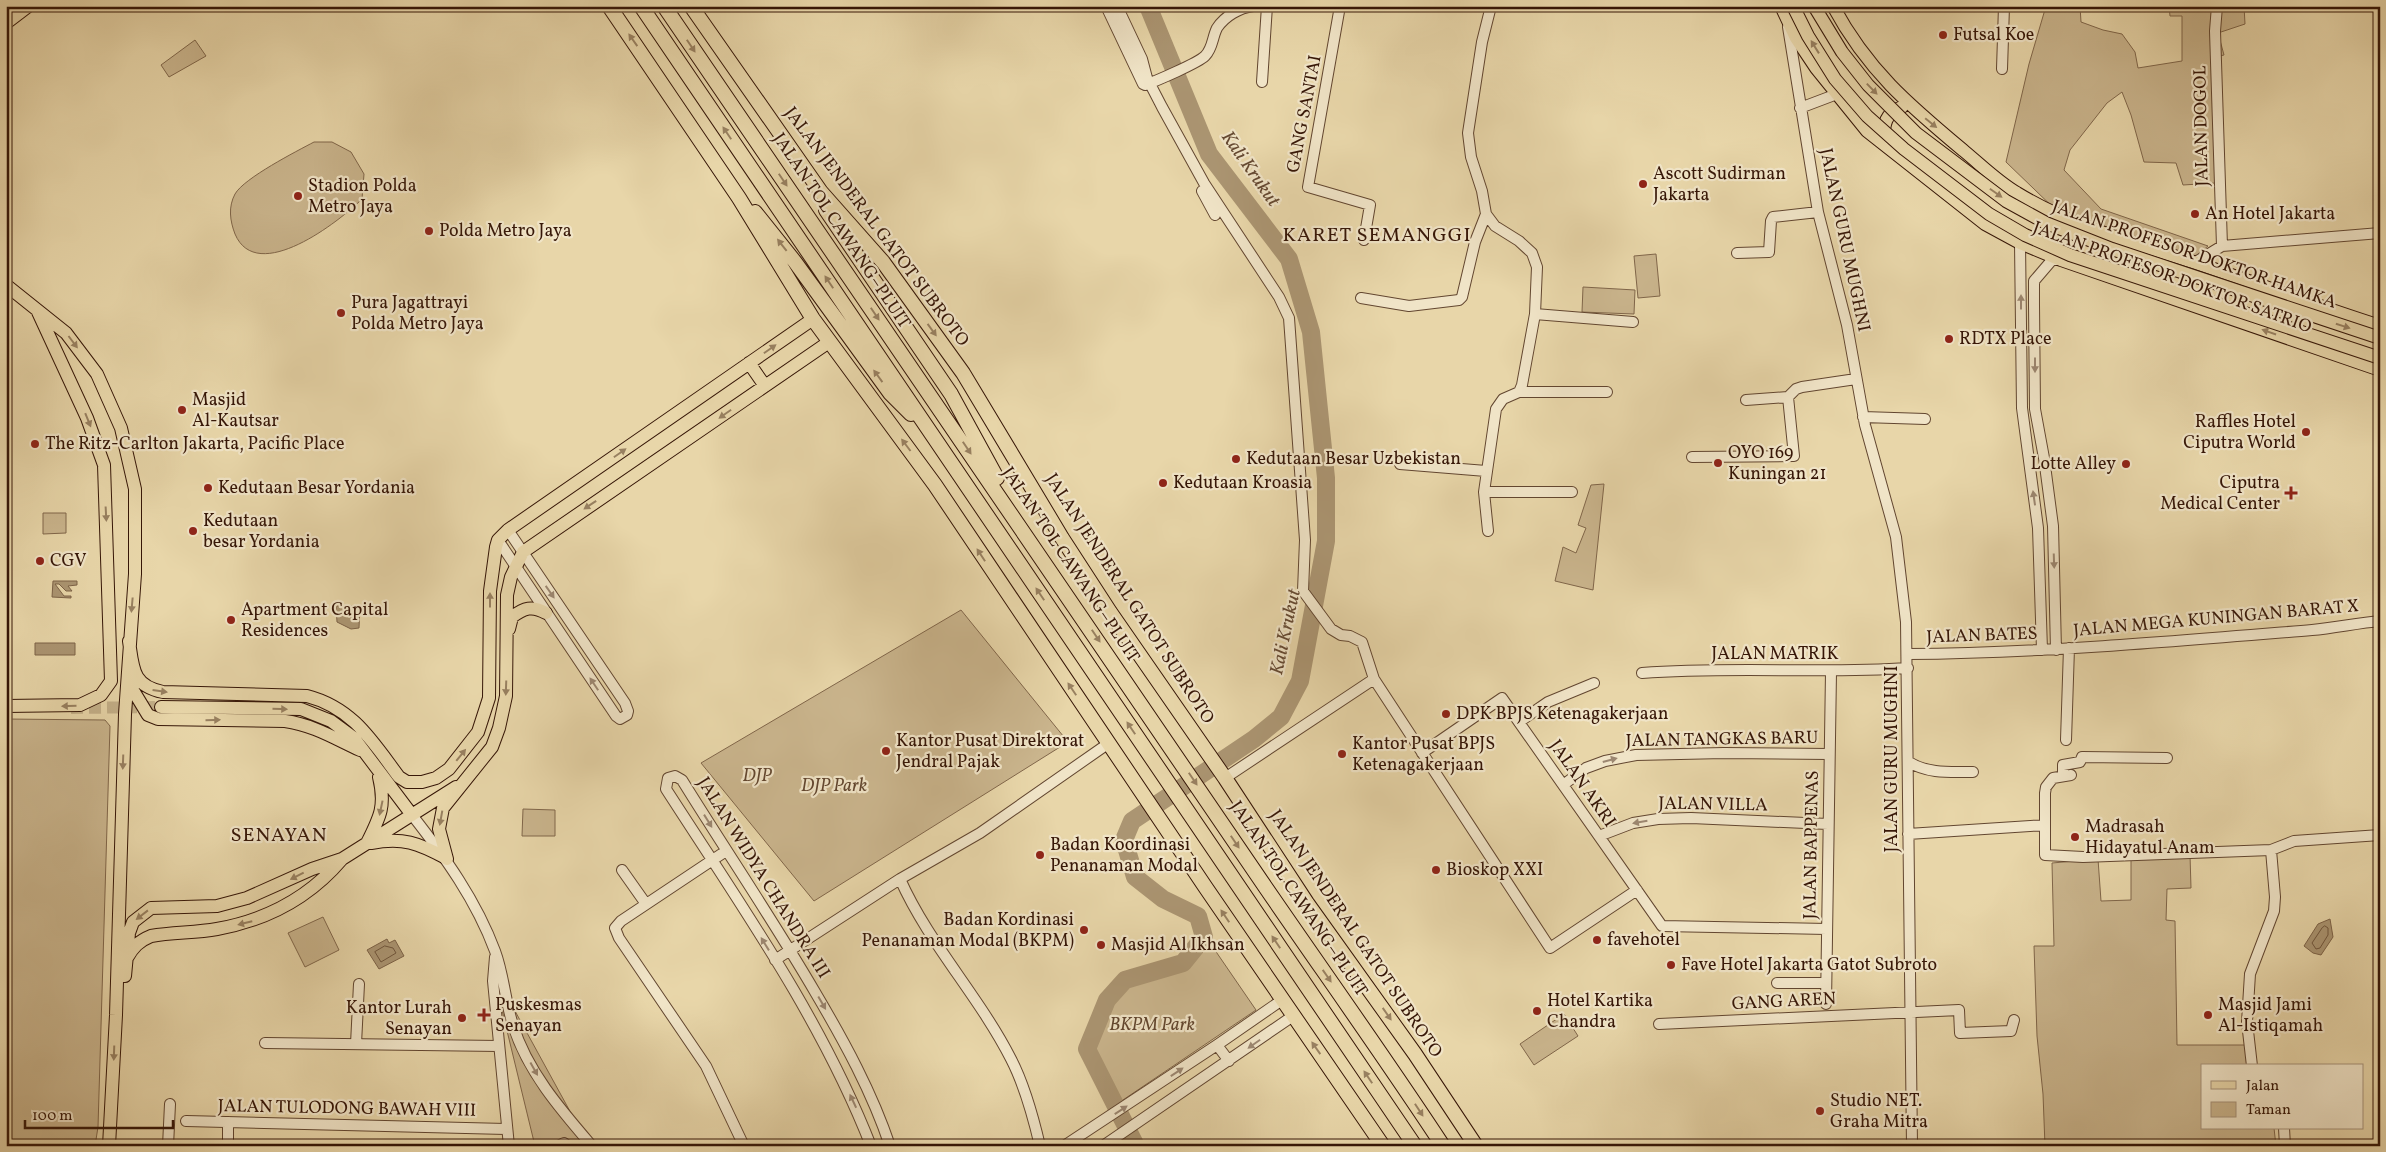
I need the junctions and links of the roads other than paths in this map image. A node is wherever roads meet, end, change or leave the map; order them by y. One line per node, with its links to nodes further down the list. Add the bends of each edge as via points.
1 (11, 6): 20 (main road)
2 (27, 6): 22 (highway)
3 (609, 6): 30 (highway, one-way to 3)
4 (641, 6): 65 (highway, one-way to 4)
5 (664, 6): 77 (highway, JALAN TOL CAWANG–PLUIT, one-way to 77)
6 (684, 6): 77 (highway, via 951,394)
7 (691, 6): 111 (highway, JALAN JENDERAL GATOT SUBROTO, one-way to 111, via 821,192 883,262 963,373 1062,538)
8 (1106, 6): 25 (street)
9 (1117, 6): 25 (street, via 1142,59)
10 (1253, 6): 25 (street, via 1236,11 1218,28 1212,48 1203,58)
11 (1267, 6): 24 (street)
12 (1340, 6): 35 (street, GANG SANTAI, via 1308,187 1370,205)
13 (1491, 6): 32 (street, via 1468,133)
14 (1781, 6): 21 (main road, JALAN PROFESOR DOKTOR SATRIO)
15 (1793, 6): 54 (main road, one-way to 15, bridge, via 2070,255 1989,214 1904,149 1867,116 1835,78)
16 (1814, 6): 51 (main road, JALAN PROFESOR DOKTOR HAMKA, one-way to 51, bridge, via 1842,52 1868,85 1916,133 2006,201 2046,223 2112,249)
17 (1833, 6): 27 (main road, JALAN PROFESOR DOKTOR SATRIO, via 1856,45)
18 (2004, 6): 23 (street)
19 (2217, 6): 37 (street, JALAN DOGOL, via 2215,31)
20 (6, 10)
21 (1787, 21): 26 (main road, JALAN PROFESOR DOKTOR SATRIO, via 1816,68); 28 (street, JALAN GURU MUGHNI)
22 (6, 22)
23 (2002, 69)
24 (1262, 82)
25 (1149, 83): 33 (street); 93 (street, via 1204,182 1279,297 1289,318 1304,522 1303,591 1331,629 1362,642)
26 (1837, 94): 28 (street); 29 (main road, JALAN PROFESOR DOKTOR SATRIO)
27 (1910, 106): 29 (main road, via 1900,107 1886,117); 40 (main road, JALAN PROFESOR DOKTOR SATRIO, one-way to 40, via 2016,193 2120,239)
28 (1800, 108): 31 (street, JALAN GURU MUGHNI)
29 (1882, 145): 36 (main road, JALAN PROFESOR DOKTOR SATRIO, via 1986,224)
30 (739, 198): 48 (highway); 65 (highway, one-way to 30, via 890,393 761,218)
31 (1818, 212): 38 (street, via 1773,217 1769,252); 57 (street, JALAN GURU MUGHNI, via 1847,325)
32 (1486, 214): 44 (street, via 1459,300 1409,306); 47 (street, via 1495,226 1532,253 1538,274)
33 (1215, 215)
34 (2380, 233): 37 (street)
35 (1364, 240)
36 (2020, 243): 39 (main road, JALAN PROFESOR DOKTOR SATRIO); 41 (street)
37 (2222, 246): 40 (street)
38 (1737, 253)
39 (2061, 260): 42 (street, via 2052,260); 53 (main road, JALAN PROFESOR DOKTOR SATRIO, one-way to 39)
40 (2194, 263): 45 (main road, JALAN PROFESOR DOKTOR SATRIO)
41 (2020, 281): 42 (street, via 2025,277); 72 (street, one-way to 41, via 2022,408)
42 (2034, 281): 71 (street, one-way to 71, via 2035,409)
43 (9, 288): 46 (main road)
44 (1361, 298)
45 (2315, 305): 50 (main road, JALAN PROFESOR DOKTOR SATRIO); 53 (main road, via 2324,321 2320,333)
46 (37, 309): 83 (main road, one-way to 83, via 87,418 103,463); 85 (main road, one-way to 85, via 66,332 97,374 121,428 134,488 135,574)
47 (1535, 314): 49 (street); 59 (street)
48 (813, 319): 52 (highway); 55 (main road, one-way to 48)
49 (1633, 322)
50 (2380, 326)
51 (2380, 338)
52 (829, 342): 58 (main road); 103 (highway, one-way to 52, via 935,485)
53 (2298, 342): 56 (main road, JALAN PROFESOR DOKTOR SATRIO)
54 (2380, 358)
55 (749, 363): 58 (main road); 73 (main road, one-way to 55)
56 (2380, 370)
57 (1856, 379): 61 (street, via 1802,387); 63 (street, JALAN GURU MUGHNI)
58 (765, 386): 76 (main road, one-way to 76)
59 (1519, 392): 60 (street); 68 (street, via 1503,399 1496,409)
60 (1607, 392)
61 (1788, 397): 62 (street); 66 (street, via 1794,456)
62 (1746, 400)
63 (1863, 417): 64 (street); 89 (street, JALAN GURU MUGHNI, via 1896,537)
64 (1925, 419)
65 (935, 438): 172 (highway, one-way to 65)
66 (1692, 457)
67 (1400, 464): 68 (street)
68 (1486, 471): 69 (street)
69 (1484, 492): 70 (street); 74 (street)
70 (1572, 492)
71 (2053, 526): 72 (street); 80 (street, one-way to 80)
72 (2038, 528): 79 (street)
73 (508, 530): 75 (main road); 76 (street)
74 (1488, 531)
75 (498, 540): 78 (street); 101 (main road, one-way to 75, via 399,777 407,782 422,782 450,769 478,732 489,698 490,591)
76 (522, 552): 78 (main road); 81 (street, one-way to 81, via 625,703 628,711 624,718 616,716)
77 (1039, 553): 173 (highway, JALAN TOL CAWANG–PLUIT, one-way to 173)
78 (515, 566): 81 (street); 84 (main road, via 507,595)
79 (2040, 599): 80 (street); 87 (street)
80 (2055, 599): 88 (street)
81 (546, 613): 84 (main road, via 526,608 520,611 512,617)
82 (2380, 621): 86 (street, JALAN MEGA KUNINGAN BARAT X, via 2314,630)
83 (111, 630): 96 (main road, one-way to 96, via 111,681 101,694 80,705); 99 (main road)
84 (507, 639): 112 (main road, one-way to 112, via 506,696 500,728 492,747)
85 (129, 641): 94 (main road); 101 (main road, one-way to 101, via 138,680 151,690 307,696 342,710)
86 (2069, 648): 88 (street, JALAN MEGA KUNINGAN BARAT X); 102 (street)
87 (2042, 650): 88 (street, JALAN BATES); 89 (street, JALAN BATES)
88 (2056, 650)
89 (1908, 654): 90 (street, JALAN GURU MUGHNI)
90 (1908, 668): 91 (street, JALAN MATRIK); 108 (street, JALAN GURU MUGHNI)
91 (1831, 672): 92 (street, JALAN MATRIK, via 1729,670); 106 (street, JALAN BAPPENAS)
92 (1642, 673)
93 (1374, 679): 105 (street); 111 (street)
94 (128, 682): 99 (main road); 104 (main road, one-way to 104, via 148,715 158,719 304,723)
95 (1594, 683): 100 (street, via 1548,702)
96 (6, 706)
97 (161, 707): 98 (main road, one-way to 98)
98 (301, 709): 101 (main road, via 324,710); 104 (main road, via 331,721 354,738)
99 (124, 714): 143 (main road, one-way to 143)
100 (1519, 722): 105 (street, JALAN AKRI, via 1502,698); 113 (street, JALAN AKRI)
101 (366, 735)
102 (2066, 740)
103 (1109, 743): 127 (street, via 980,833); 138 (highway, one-way to 103)
104 (364, 752): 109 (main road)
105 (1422, 753): 128 (street, via 1550,948)
106 (1830, 754): 113 (street, JALAN TANGKAS BARU, one-way to 106, via 1586,768 1636,755); 115 (street, JALAN BAPPENAS)
107 (2167, 758): 116 (street, via 2082,757 2080,762 2064,765 2067,775 2054,778 2046,787)
108 (1909, 762): 110 (street, via 1920,769 1937,772); 117 (street, JALAN GURU MUGHNI)
109 (377, 769): 114 (main road); 120 (main road, one-way to 120, via 383,808)
110 (1972, 772)
111 (1222, 773): 174 (highway, JALAN JENDERAL GATOT SUBROTO, one-way to 174, via 1307,903 1376,997)
112 (462, 783): 114 (main road); 123 (main road, one-way to 123, via 440,816 439,829)
113 (1563, 785): 119 (street, JALAN AKRI)
114 (412, 814): 120 (main road); 123 (street)
115 (1828, 824): 119 (street, JALAN VILLA, one-way to 119, via 1658,819 1633,823); 130 (street, JALAN BAPPENAS)
116 (2045, 825): 117 (street); 121 (street, via 2045,855 2083,857)
117 (1908, 834): 142 (street, JALAN GURU MUGHNI)
118 (2380, 835): 121 (street, via 2294,841)
119 (1599, 836): 128 (street, JALAN AKRI)
120 (366, 844): 123 (main road, via 416,842); 124 (main road)
121 (2271, 850): 152 (street, via 2276,897 2274,911 2250,974 2247,1022)
122 (726, 851): 125 (street); 125 (street, JALAN WIDYA CHANDRA III, one-way to 122, via 666,789 668,778 675,776 682,780); 132 (street, JALAN WIDYA CHANDRA III)
123 (447, 858): 131 (street)
124 (342, 859): 134 (main road, one-way to 134, via 306,895 276,912 216,929 151,936 133,947); 134 (main road, one-way to 134, via 247,898 224,904 151,908 133,922)
125 (712, 860): 129 (street); 133 (street, JALAN WIDYA CHANDRA III, one-way to 125)
126 (622, 870): 129 (street)
127 (900, 879): 132 (street); 168 (street, via 1010,1058 1033,1114)
128 (1637, 890): 130 (street, via 1662,926)
129 (646, 904): 165 (street, via 621,921 615,928 616,934 706,1066)
130 (1827, 929): 136 (street, JALAN BAPPENAS)
131 (496, 951): 140 (street); 141 (street, via 493,981)
132 (791, 951): 133 (street); 167 (street, JALAN WIDYA CHANDRA III, one-way to 167, via 853,1059)
133 (775, 960): 166 (street, JALAN WIDYA CHANDRA III, one-way to 133, via 838,1069)
134 (125, 961): 143 (main road, via 124,999)
135 (1777, 983): 136 (street)
136 (1826, 983): 139 (street, JALAN BAPPENAS)
137 (359, 984): 148 (street)
138 (1282, 1000): 144 (highway); 149 (street)
139 (1826, 1004)
140 (508, 1006): 141 (street); 164 (street, one-way to 164, via 523,1050 542,1084)
141 (496, 1009): 150 (street)
142 (1911, 1011): 145 (street, GANG AREN, via 1959,1010 1960,1033 2011,1031); 146 (street, GANG AREN); 175 (street, JALAN GURU MUGHNI)
143 (116, 1015): 158 (main road, one-way to 158)
144 (1294, 1016): 151 (street, one-way to 151); 171 (highway, one-way to 144)
145 (2014, 1020)
146 (1659, 1024)
147 (266, 1044): 148 (street)
148 (356, 1044): 150 (street)
149 (1218, 1045): 151 (street); 169 (street, one-way to 149)
150 (499, 1046): 156 (street)
151 (1229, 1061): 170 (street)
152 (2252, 1064)
153 (170, 1104): 159 (street)
154 (186, 1121): 155 (street, JALAN TULODONG BAWAH VIII)
155 (228, 1122): 156 (street, JALAN TULODONG BAWAH VIII); 160 (street)
156 (506, 1129): 161 (street)
157 (2284, 1130): 176 (street)
158 (109, 1146)
159 (168, 1146)
160 (228, 1146)
161 (509, 1146)
162 (558, 1146): 163 (street, via 564,1143)
163 (568, 1146)
164 (592, 1146)
165 (744, 1146)
166 (871, 1146)
167 (890, 1146)
168 (1040, 1146)
169 (1064, 1146)
170 (1102, 1146)
171 (1383, 1146)
172 (1415, 1146)
173 (1443, 1146)
174 (1476, 1146)
175 (1912, 1146)
176 (2285, 1146)

